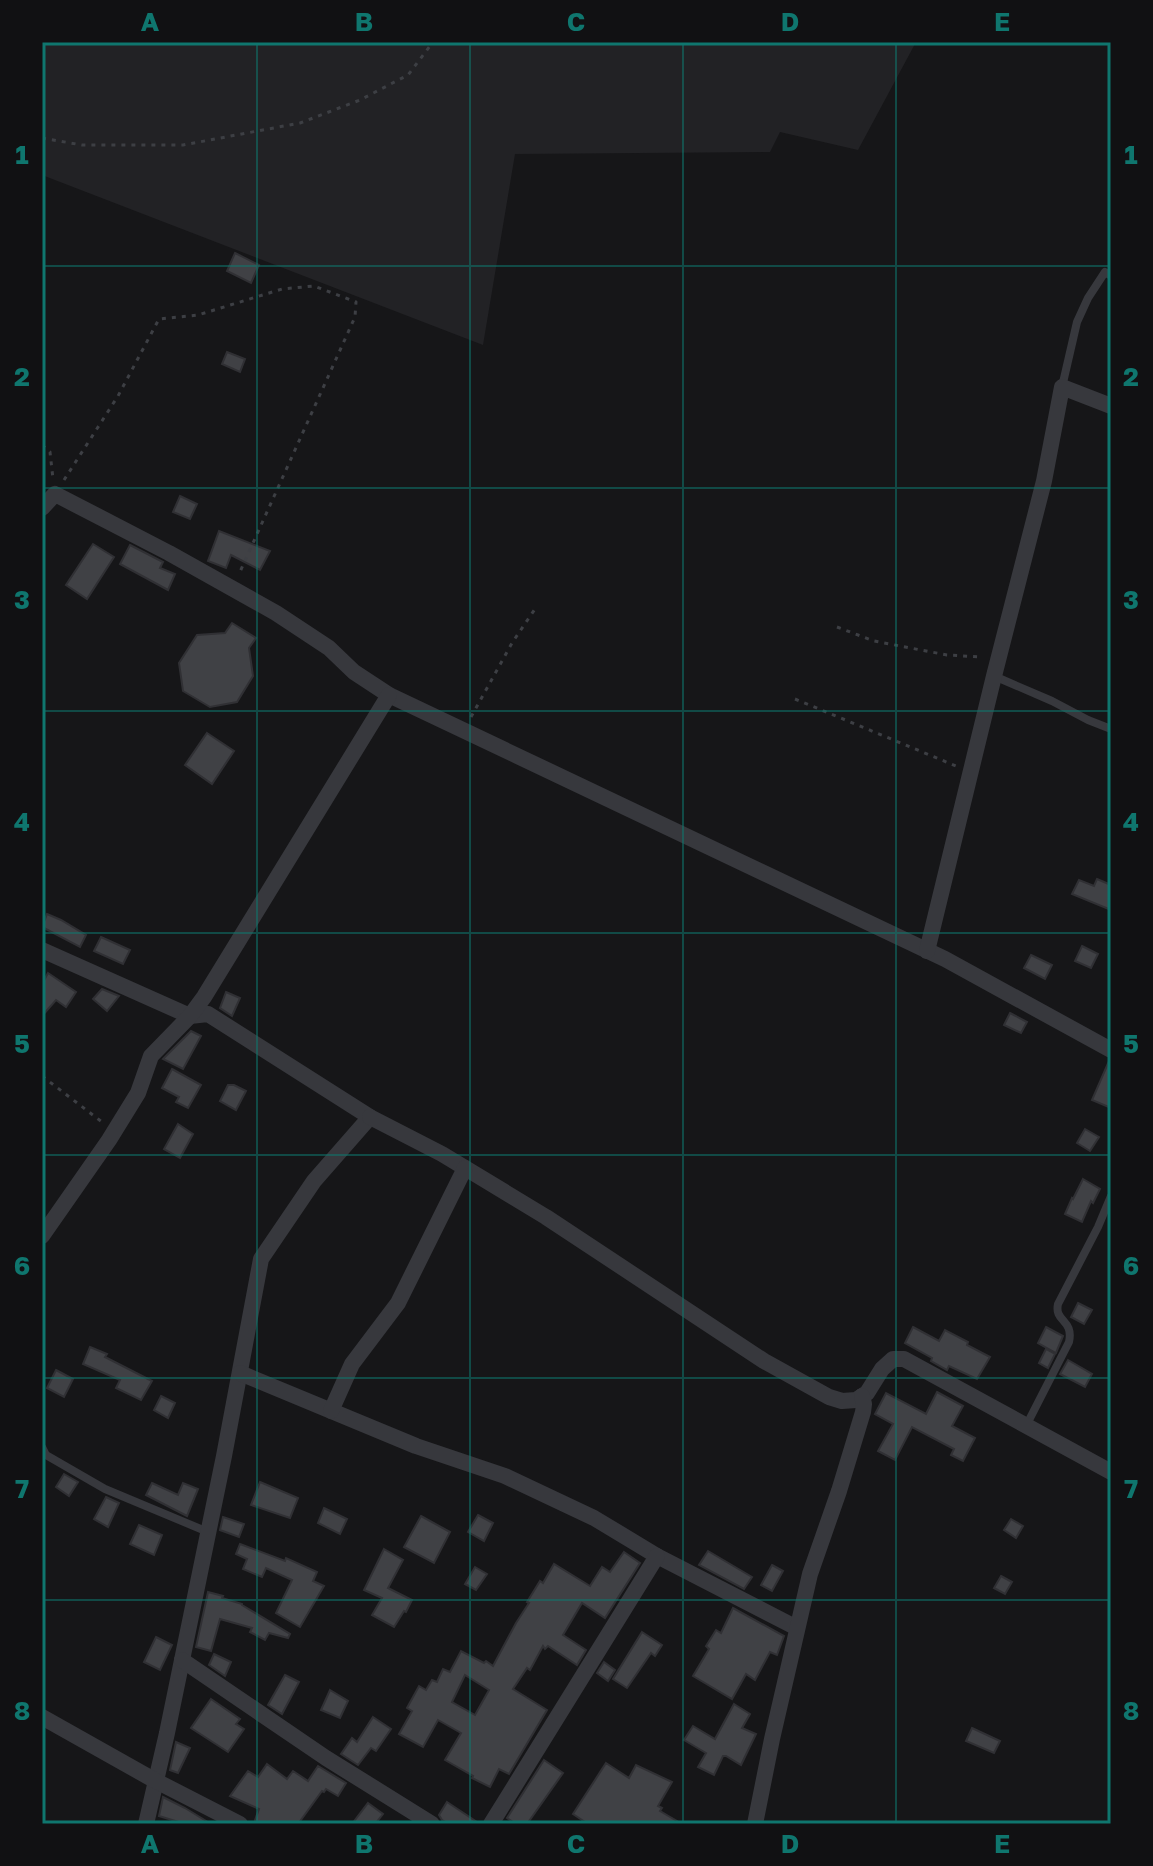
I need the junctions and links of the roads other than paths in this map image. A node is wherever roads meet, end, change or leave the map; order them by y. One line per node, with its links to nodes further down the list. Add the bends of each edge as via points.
1 (1111, 276): 2 (lane, via 1105,272 1077,322)
2 (1062, 387): 3 (street); 5 (street, via 1044,481)
3 (1111, 406)
4 (42, 508): 6 (street, via 55,494 169,553 276,613)
5 (994, 676): 7 (lane); 9 (street)
6 (389, 695): 9 (street); 10 (street)
7 (1111, 729)
8 (42, 950): 10 (street)
9 (927, 951): 11 (street)
10 (190, 1016): 12 (street, via 208,1014); 15 (street, via 151,1056 138,1093 115,1132)
11 (1111, 1050)
12 (370, 1117): 13 (street); 16 (street, via 314,1181 261,1259)
13 (465, 1168): 17 (street, via 803,1384 842,1401); 18 (street, via 398,1303 352,1364)
14 (1111, 1196): 19 (lane, via 1058,1304 1059,1315 1069,1326 1069,1342)
15 (42, 1236)
16 (240, 1373): 18 (street); 22 (street)
17 (862, 1396): 19 (street, via 893,1359 904,1359); 24 (street, via 863,1412)
18 (331, 1411): 23 (street, via 505,1476 594,1518)
19 (1026, 1426): 21 (street)
20 (42, 1447): 22 (lane, via 46,1455 105,1489)
21 (1111, 1472)
22 (208, 1532): 25 (street)
23 (657, 1556): 24 (street); 31 (street)
24 (797, 1628): 32 (street)
25 (182, 1660): 27 (street); 30 (street)
26 (42, 1717): 27 (street)
27 (154, 1780): 28 (street); 29 (street)
28 (146, 1824)
29 (240, 1824)
30 (432, 1824)
31 (491, 1824)
32 (755, 1824)

